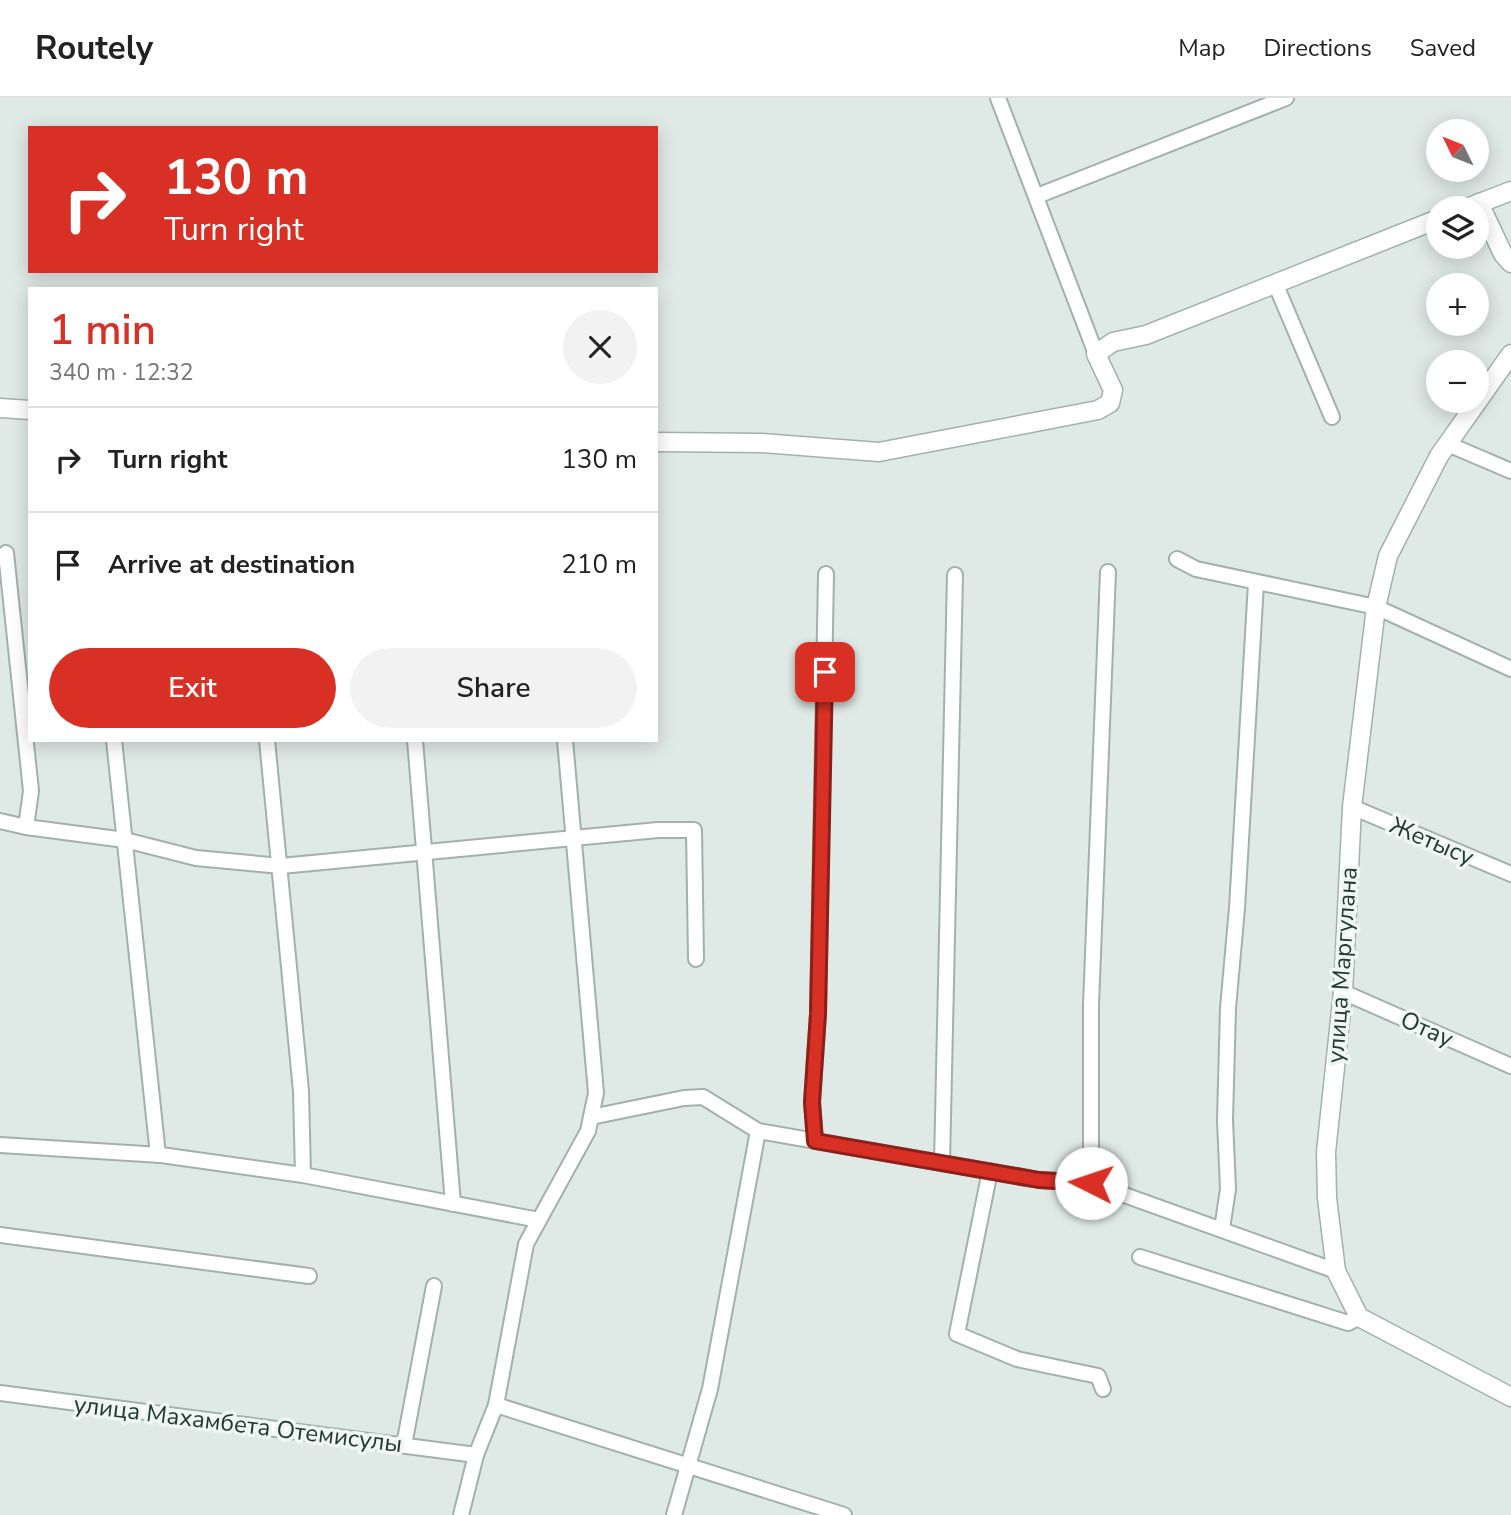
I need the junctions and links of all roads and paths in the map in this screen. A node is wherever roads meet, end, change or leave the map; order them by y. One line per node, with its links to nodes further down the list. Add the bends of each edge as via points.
1 (998, 98): 4 (street)
2 (1286, 98): 4 (street)
3 (1511, 191): 5 (street)
4 (1037, 196): 10 (street)
5 (1489, 200)
6 (1426, 224): 9 (street)
7 (1489, 232): 8 (street)
8 (1511, 263)
9 (1275, 282): 10 (street, via 1146,335 1113,342); 14 (street)
10 (1096, 354): 15 (street, via 1113,390 1110,403 1098,410 879,452 761,443)
11 (1511, 354): 16 (street, улица Маргулана)
12 (0, 408): 13 (street)
13 (28, 410)
14 (1332, 417)
15 (658, 442)
16 (1450, 445): 17 (street); 24 (street, улица Маргулана, via 1439,456 1388,556)
17 (1511, 471)
18 (6, 553): 32 (street, via 31,791)
19 (1177, 559): 23 (street, via 1196,569)
20 (1108, 572): 49 (street, via 1091,1005)
21 (826, 575): 43 (street, via 818,1014 812,1102)
22 (955, 575): 46 (street)
23 (1256, 583): 24 (street); 52 (street, via 1228,1008 1224,1120 1228,1189)
24 (1376, 607): 25 (street); 30 (street, улица Маргулана)
25 (1511, 669)
26 (114, 742): 34 (street)
27 (267, 742): 36 (street)
28 (415, 742): 35 (street)
29 (565, 742): 33 (street)
30 (1352, 807): 37 (street, Жетысу); 39 (street, улица Маргулана)
31 (0, 821): 32 (street)
32 (26, 827): 34 (street)
33 (573, 839): 35 (street); 38 (street, via 694,830); 41 (street, via 596,1093)
34 (125, 840): 36 (street, via 197,858); 45 (street)
35 (423, 852): 36 (street); 50 (street)
36 (281, 866): 48 (street, via 281,908 301,1091)
37 (1511, 874)
38 (695, 959)
39 (1343, 992): 40 (street, Отау); 55 (street, улица Маргулана, via 1326,1152)
40 (1511, 1066)
41 (591, 1117): 42 (street, via 703,1097); 51 (street, via 588,1131)
42 (758, 1131): 43 (street); 65 (street, via 710,1389)
43 (815, 1141): 46 (street)
44 (0, 1145): 45 (street)
45 (158, 1155): 48 (street)
46 (942, 1163): 47 (street)
47 (990, 1171): 49 (street); 59 (street, via 957,1334 1017,1359 1098,1376)
48 (303, 1175): 50 (street)
49 (1091, 1183): 52 (street)
50 (453, 1204): 51 (street)
51 (539, 1220): 62 (street, via 526,1244)
52 (1222, 1229): 55 (street)
53 (0, 1235): 56 (street)
54 (1140, 1257): 58 (street, via 1348,1323)
55 (1336, 1271): 58 (street, улица Маргулана)
56 (309, 1276)
57 (434, 1286): 63 (street)
58 (1359, 1317): 61 (street)
59 (1103, 1389)
60 (0, 1393): 63 (street, улица Махамбета Отемисулы)
61 (1511, 1397)
62 (496, 1405): 64 (street); 65 (street)
63 (404, 1445): 64 (street, улица Махамбета Отемисулы)
64 (477, 1455): 66 (street)
65 (689, 1467): 67 (street); 68 (street)
66 (461, 1515)
67 (674, 1515)
68 (844, 1515)

